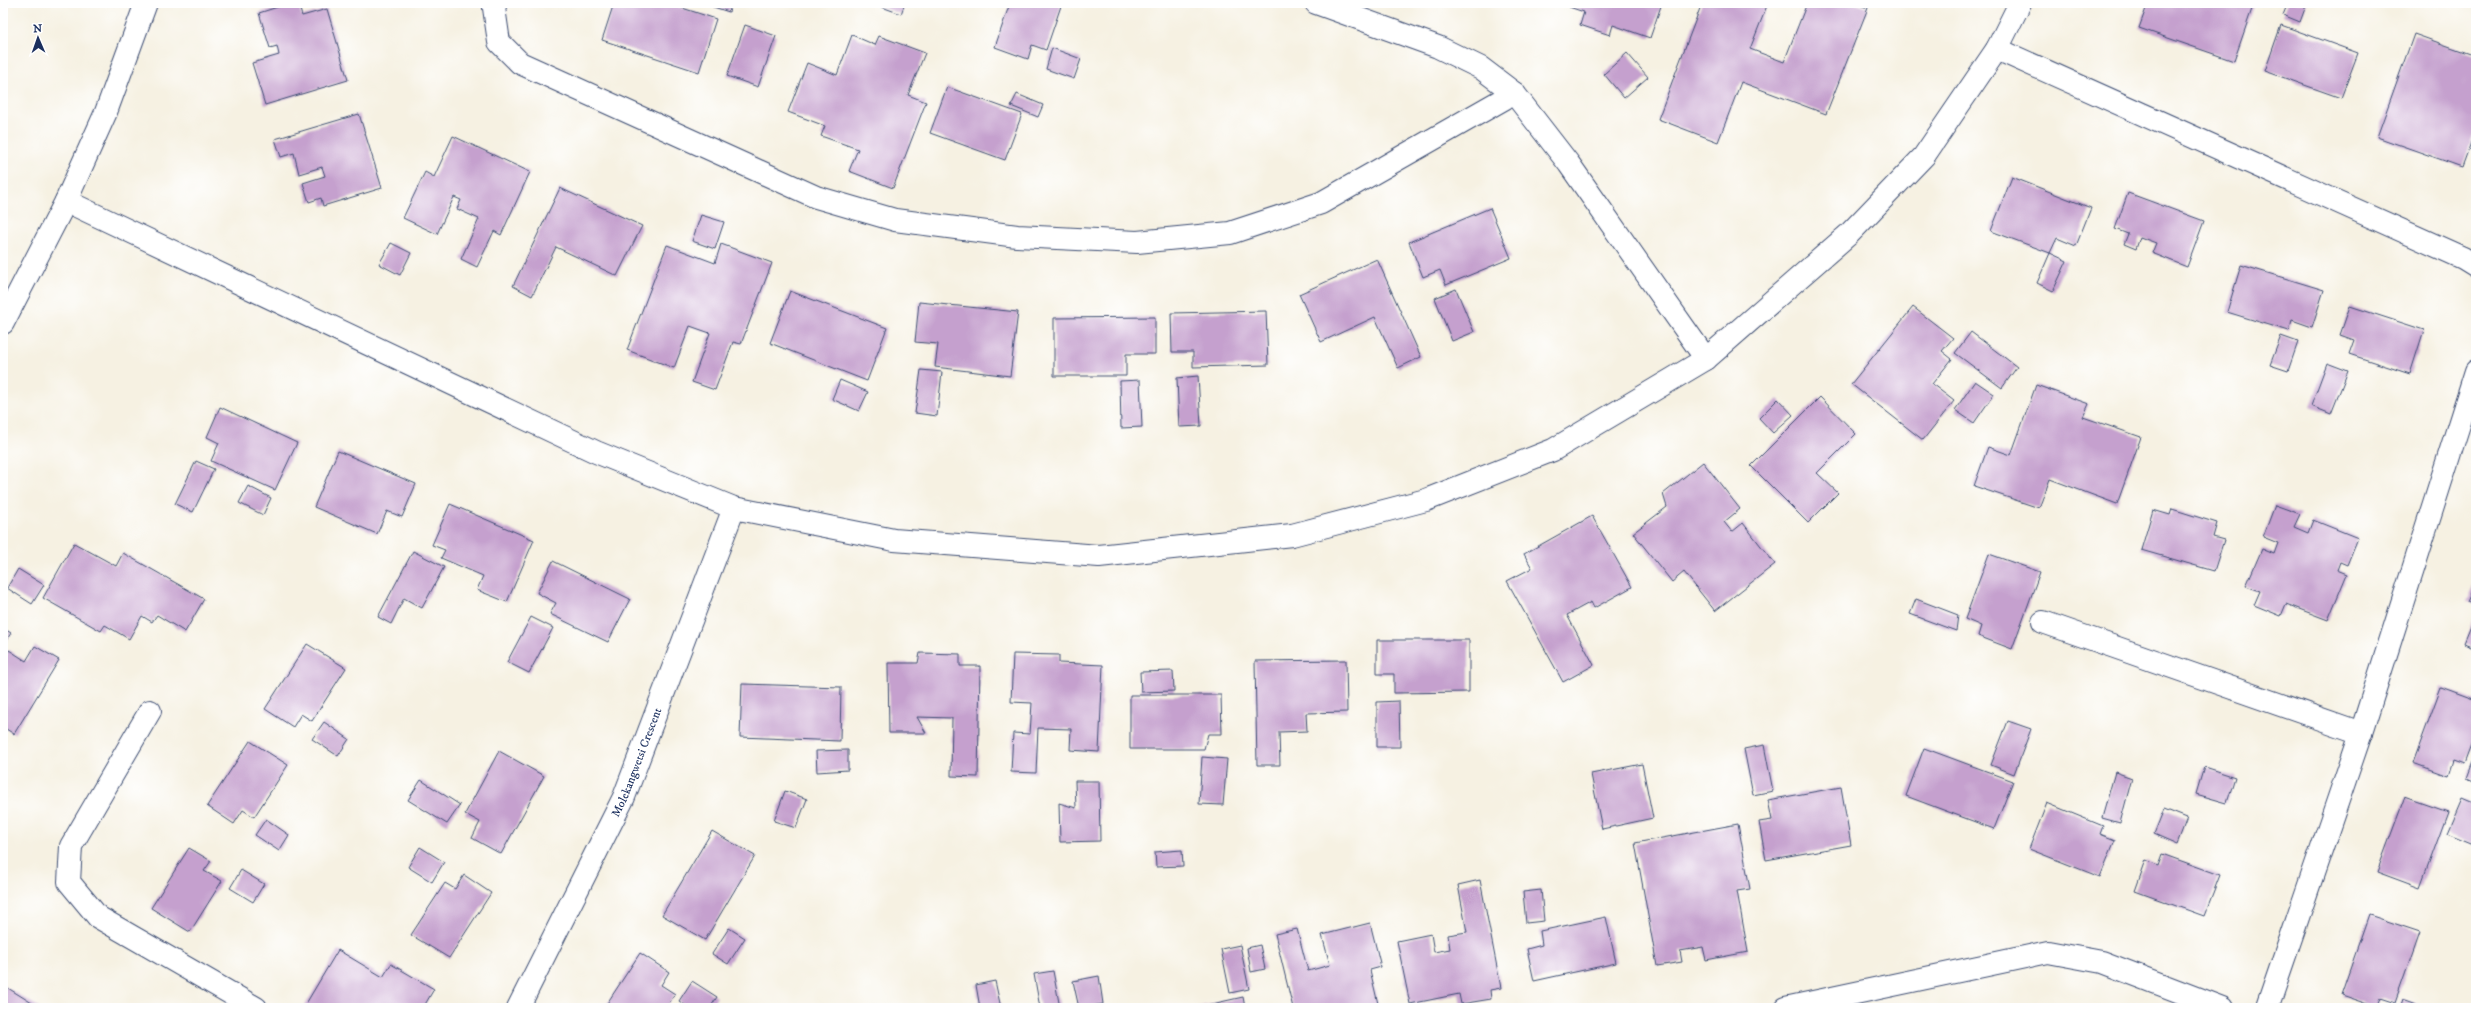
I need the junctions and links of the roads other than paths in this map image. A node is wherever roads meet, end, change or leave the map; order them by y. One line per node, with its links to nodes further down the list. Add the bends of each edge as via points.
1 (146, 3): 7 (street, via 106,112)
2 (496, 3): 6 (street, via 494,8 499,42 520,63 809,194 895,220 1018,236 1137,242 1230,233 1321,203)
3 (1316, 3): 6 (street, via 1438,47 1480,68)
4 (2020, 3): 5 (street)
5 (1997, 49): 8 (street); 10 (street, via 1924,156 1849,234)
6 (1514, 93): 10 (street, via 1569,164)
7 (66, 200): 9 (street); 12 (street, via 596,452)
8 (2476, 266)
9 (3, 323)
10 (1706, 359): 12 (street, via 1553,450 1426,500 1292,535 1099,556 894,540)
11 (2476, 371): 15 (street)
12 (734, 508): 17 (street, Molekangwetsi Crescent, via 624,797)
13 (2043, 622): 15 (street)
14 (150, 711): 16 (street, via 71,846 69,882 98,918)
15 (2361, 732): 20 (street)
16 (256, 1008)
17 (518, 1008)
18 (1785, 1008): 19 (street, via 2048,952 2102,962)
19 (2222, 1008)
20 (2267, 1008)

